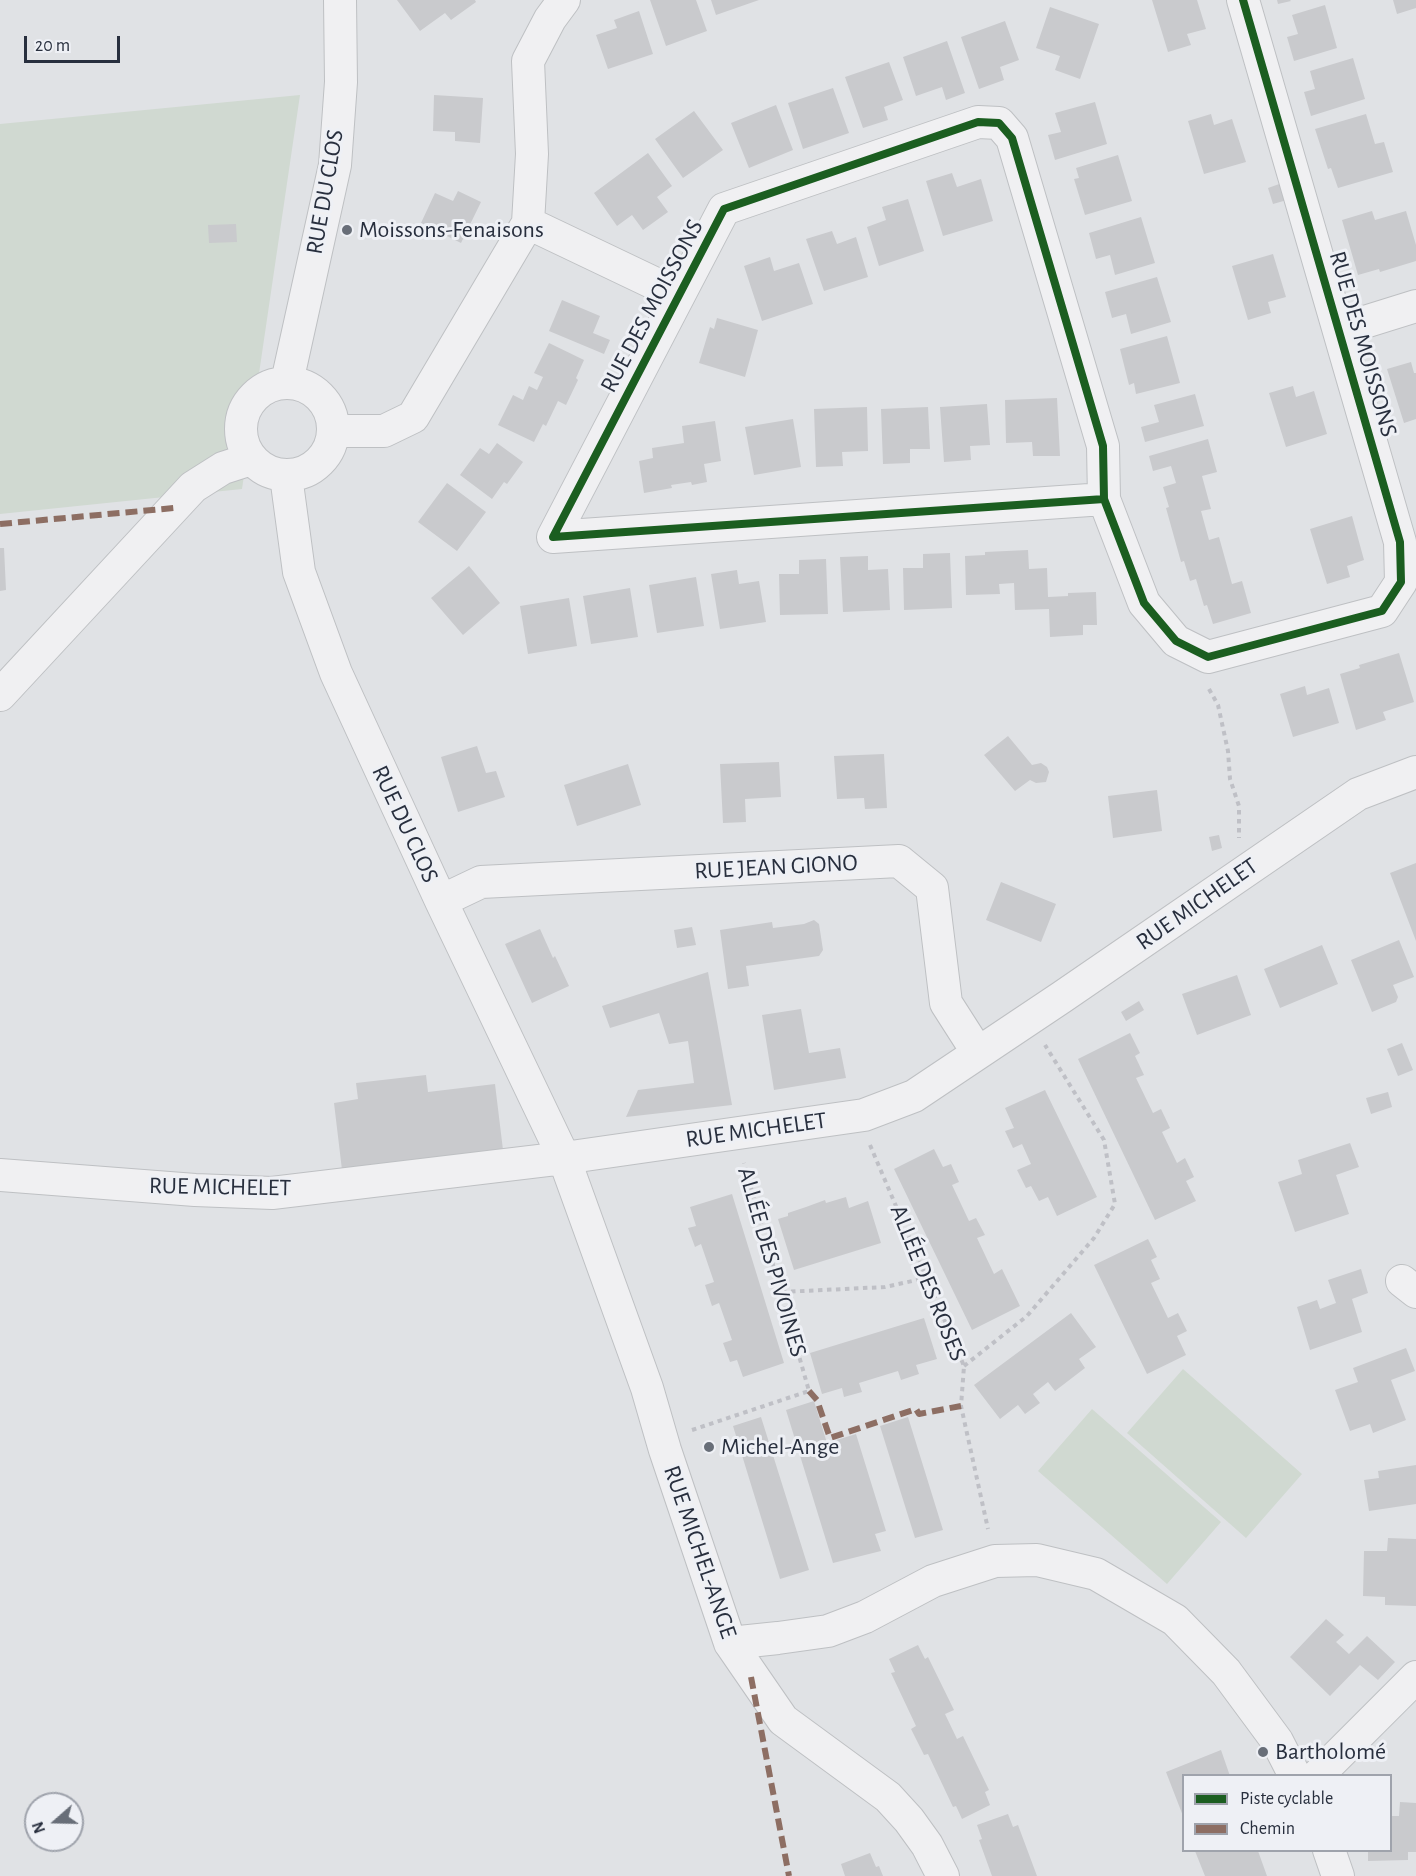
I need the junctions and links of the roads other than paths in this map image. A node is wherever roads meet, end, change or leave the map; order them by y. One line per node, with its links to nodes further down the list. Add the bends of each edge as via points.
1 (340, 0): 8 (street, RUE DU CLOS, via 341,82 334,165)
2 (1244, 0): 7 (street, RUE DES MOISSONS)
3 (550, 6): 4 (street, via 528,61 532,153)
4 (528, 224): 5 (street); 9 (street, via 413,417 384,430)
5 (679, 295): 12 (street, RUE DES MOISSONS, via 724,209 978,122 999,123 1011,138 1103,446); 12 (street, RUE DES MOISSONS, via 553,537)
6 (1416, 306): 7 (street)
7 (1339, 330): 12 (street, RUE DES MOISSONS, via 1400,542 1401,582 1382,611 1208,657 1176,641 1144,603)
8 (287, 382): 9 (street, via 302,384 326,402); 10 (street, via 270,385 255,394 245,408 240,426)
9 (334, 431): 11 (street, via 331,445 319,463 300,474)
10 (251, 459): 11 (street, via 261,468); 13 (street, via 223,468 193,487)
11 (286, 476): 15 (street, RUE DU CLOS, via 299,572 306,592 336,673)
12 (1104, 499)
13 (0, 695)
14 (1416, 772): 16 (street, RUE MICHELET, via 1358,794)
15 (441, 901): 16 (street, RUE JEAN GIONO, via 481,882 899,861 932,888 946,1003); 17 (street, RUE DU CLOS)
16 (978, 1053): 17 (street, RUE MICHELET, via 914,1096 864,1115)
17 (564, 1158): 18 (street, RUE MICHELET, via 272,1193); 19 (street, RUE MICHEL-ANGE, via 647,1388)
18 (0, 1175)
19 (730, 1642): 21 (street, via 828,1630 865,1617 933,1581 995,1561 1037,1560 1096,1574 1174,1620 1226,1672 1276,1741); 24 (street, RUE MICHEL-ANGE, via 783,1720 888,1797 927,1845)
20 (1416, 1677): 22 (street)
21 (1294, 1774)
22 (1319, 1774)
23 (1329, 1852): 25 (street)
24 (943, 1876)
25 (1338, 1876)

